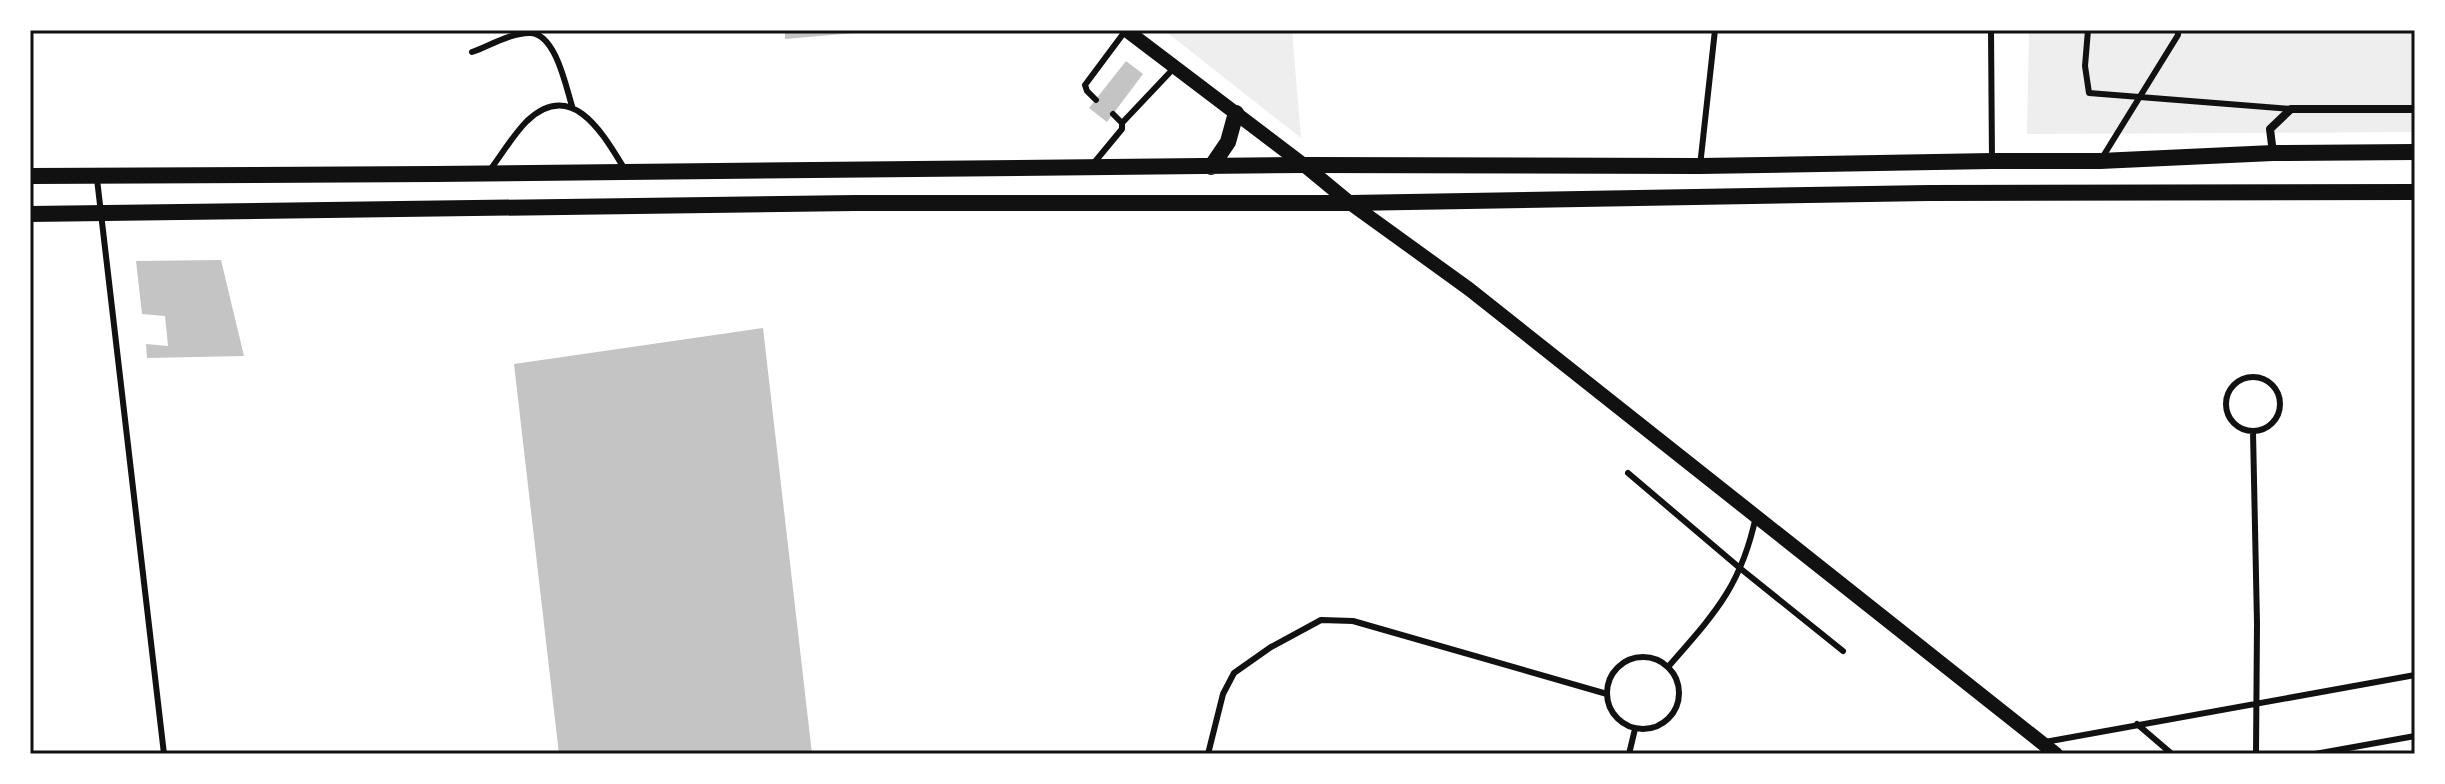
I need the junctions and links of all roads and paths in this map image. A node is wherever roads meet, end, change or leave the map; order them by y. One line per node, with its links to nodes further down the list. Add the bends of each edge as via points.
1 (1126, 30): 7 (street); 9 (lane, via 1085,85)
2 (1715, 30): 21 (lane)
3 (1991, 30): 18 (lane)
4 (2088, 30): 8 (lane, via 2089,93)
5 (2178, 30): 8 (lane)
6 (472, 52): 10 (lane, via 529,33 545,38)
7 (1175, 67): 13 (street); 15 (lane)
8 (2139, 98): 11 (lane); 19 (lane)
9 (1096, 100)
10 (572, 106): 24 (lane, via 598,129); 25 (lane, via 555,106 534,116)
11 (2291, 109): 12 (street); 17 (street, via 2270,129)
12 (2415, 109)
13 (1236, 113): 20 (street); 22 (main road, via 1228,142)
14 (1113, 114): 15 (lane)
15 (1122, 123): 23 (lane)
16 (2415, 152): 17 (main road)
17 (2273, 153): 19 (main road)
18 (1992, 161): 19 (main road); 21 (main road)
19 (2100, 161)
20 (1304, 165): 21 (main road); 22 (main road); 29 (street)
21 (1700, 166)
22 (1211, 167): 23 (main road)
23 (1089, 168): 24 (main road)
24 (626, 172): 25 (main road)
25 (488, 173): 26 (main road)
26 (96, 175): 27 (main road); 31 (lane)
27 (30, 176)
28 (2415, 192): 29 (main road, via 1929,193)
29 (1350, 203): 31 (main road, via 856,203); 34 (street, via 1469,289)
30 (30, 214): 31 (main road)
31 (100, 214): 45 (lane)
32 (2253, 432): 32 (lane, via 2234,424 2226,404 2234,385 2254,377 2273,385 2281,405 2272,424); 40 (lane)
33 (1628, 473): 35 (lane)
34 (1756, 516): 35 (lane); 44 (street)
35 (1741, 569): 36 (lane); 37 (lane, via 1716,610)
36 (1843, 651)
37 (1668, 667): 39 (lane, via 1658,660 1634,658 1614,671); 42 (lane, via 1679,687 1675,711 1659,727)
38 (2415, 675): 40 (lane)
39 (1607, 694): 42 (lane, via 1615,716); 46 (lane, via 1353,621 1321,620 1234,673 1223,694)
40 (2256, 702): 41 (lane); 50 (lane)
41 (2137, 724): 44 (lane); 49 (lane)
42 (1635, 729): 47 (lane)
43 (2415, 736): 51 (lane)
44 (2042, 742): 48 (street)
45 (164, 754)
46 (1208, 754)
47 (1629, 754)
48 (2056, 754)
49 (2172, 754)
50 (2256, 754)
51 (2315, 754)

